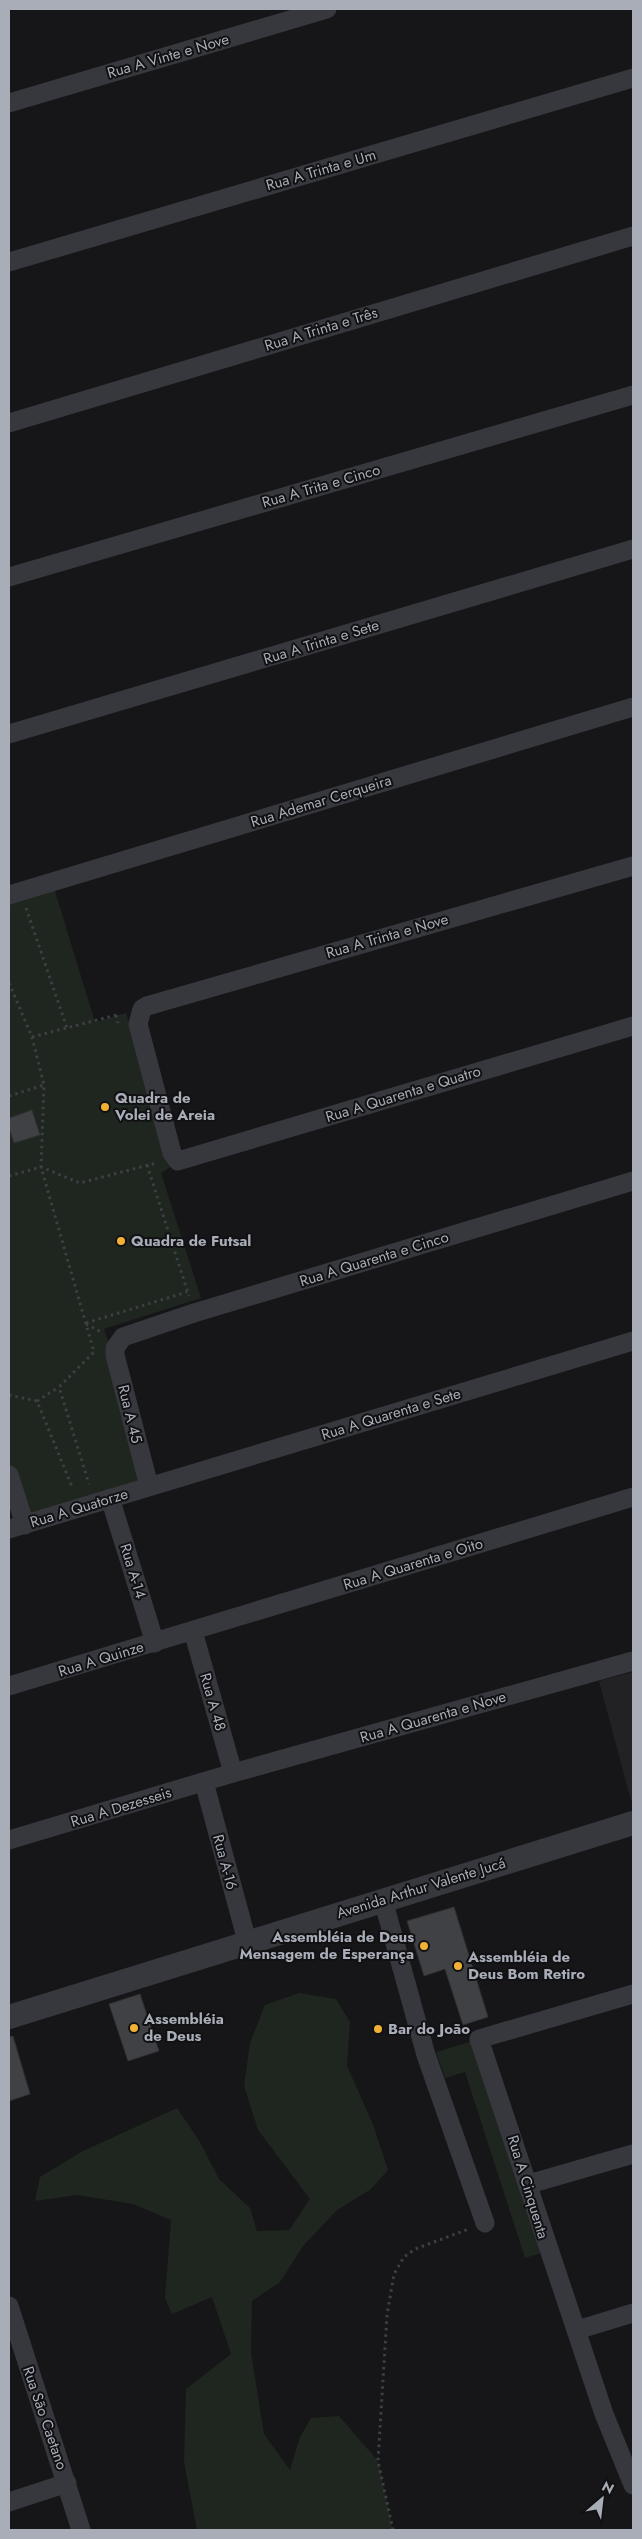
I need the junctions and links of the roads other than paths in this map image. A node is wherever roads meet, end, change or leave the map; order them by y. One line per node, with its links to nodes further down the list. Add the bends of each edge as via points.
1 (327, 9): 3 (street, Rua A Vinte e Nove)
2 (633, 78): 5 (street, Rua A Trinta e Um)
3 (9, 103)
4 (633, 236): 7 (street, Rua A Trinta e Três)
5 (9, 262)
6 (633, 395): 9 (street, Rua A Trita e Cinco)
7 (9, 423)
8 (633, 549): 11 (street, Rua A Trinta e Sete)
9 (9, 577)
10 (633, 707): 13 (street, Rua Ademar Cerqueira)
11 (9, 734)
12 (633, 866): 15 (street, Rua A Trinta e Nove, via 142,1009 138,1024)
13 (15, 893)
14 (633, 1026): 15 (street, Rua A Quarenta e Quatro, via 178,1161)
15 (174, 1158)
16 (633, 1180): 18 (street, Rua A Quarenta e Cinco, via 194,1313 123,1337)
17 (633, 1341): 20 (street, Rua A Quarenta e Sete)
18 (118, 1342): 20 (street, Rua A 45, via 115,1356)
19 (9, 1475): 23 (street)
20 (149, 1486): 22 (street, Rua A Quatorze)
21 (633, 1497): 24 (street, Rua A Quarenta e Oito)
22 (95, 1503): 23 (street, Rua A Quatorze); 25 (street, Rua A-14)
23 (17, 1527)
24 (194, 1632): 25 (street, Rua A Quinze); 28 (street, Rua A 48)
25 (155, 1643): 27 (street, Rua A Quinze)
26 (633, 1661): 28 (street, Rua A Quarenta e Nove)
27 (9, 1686)
28 (233, 1773): 29 (street, Rua A Dezesseis)
29 (204, 1782): 31 (street, Rua A Dezesseis); 33 (street, Rua A-16)
30 (633, 1823): 32 (street, Avenida Arthur Valente Jucá)
31 (9, 1840)
32 (383, 1900): 33 (street, Avenida Arthur Valente Jucá); 38 (street, via 426,2055)
33 (247, 1942): 35 (street, Avenida Arthur Valente Jucá)
34 (633, 1994): 37 (street, Rua A Cinquenta, via 480,2038)
35 (9, 2017)
36 (633, 2154): 37 (street)
37 (529, 2184): 41 (street, Rua A Cinquenta, via 548,2251)
38 (485, 2223)
39 (9, 2306): 42 (street, Rua São Caetano)
40 (633, 2313): 41 (street)
41 (577, 2330): 43 (street, Rua A Cinquenta, via 604,2414)
42 (15, 2348): 44 (street, Rua São Caetano)
43 (629, 2464): 45 (street, Rua A Cinquenta)
44 (67, 2483): 46 (street); 47 (street, Rua São Caetano)
45 (633, 2485)
46 (9, 2502)
47 (81, 2530)

